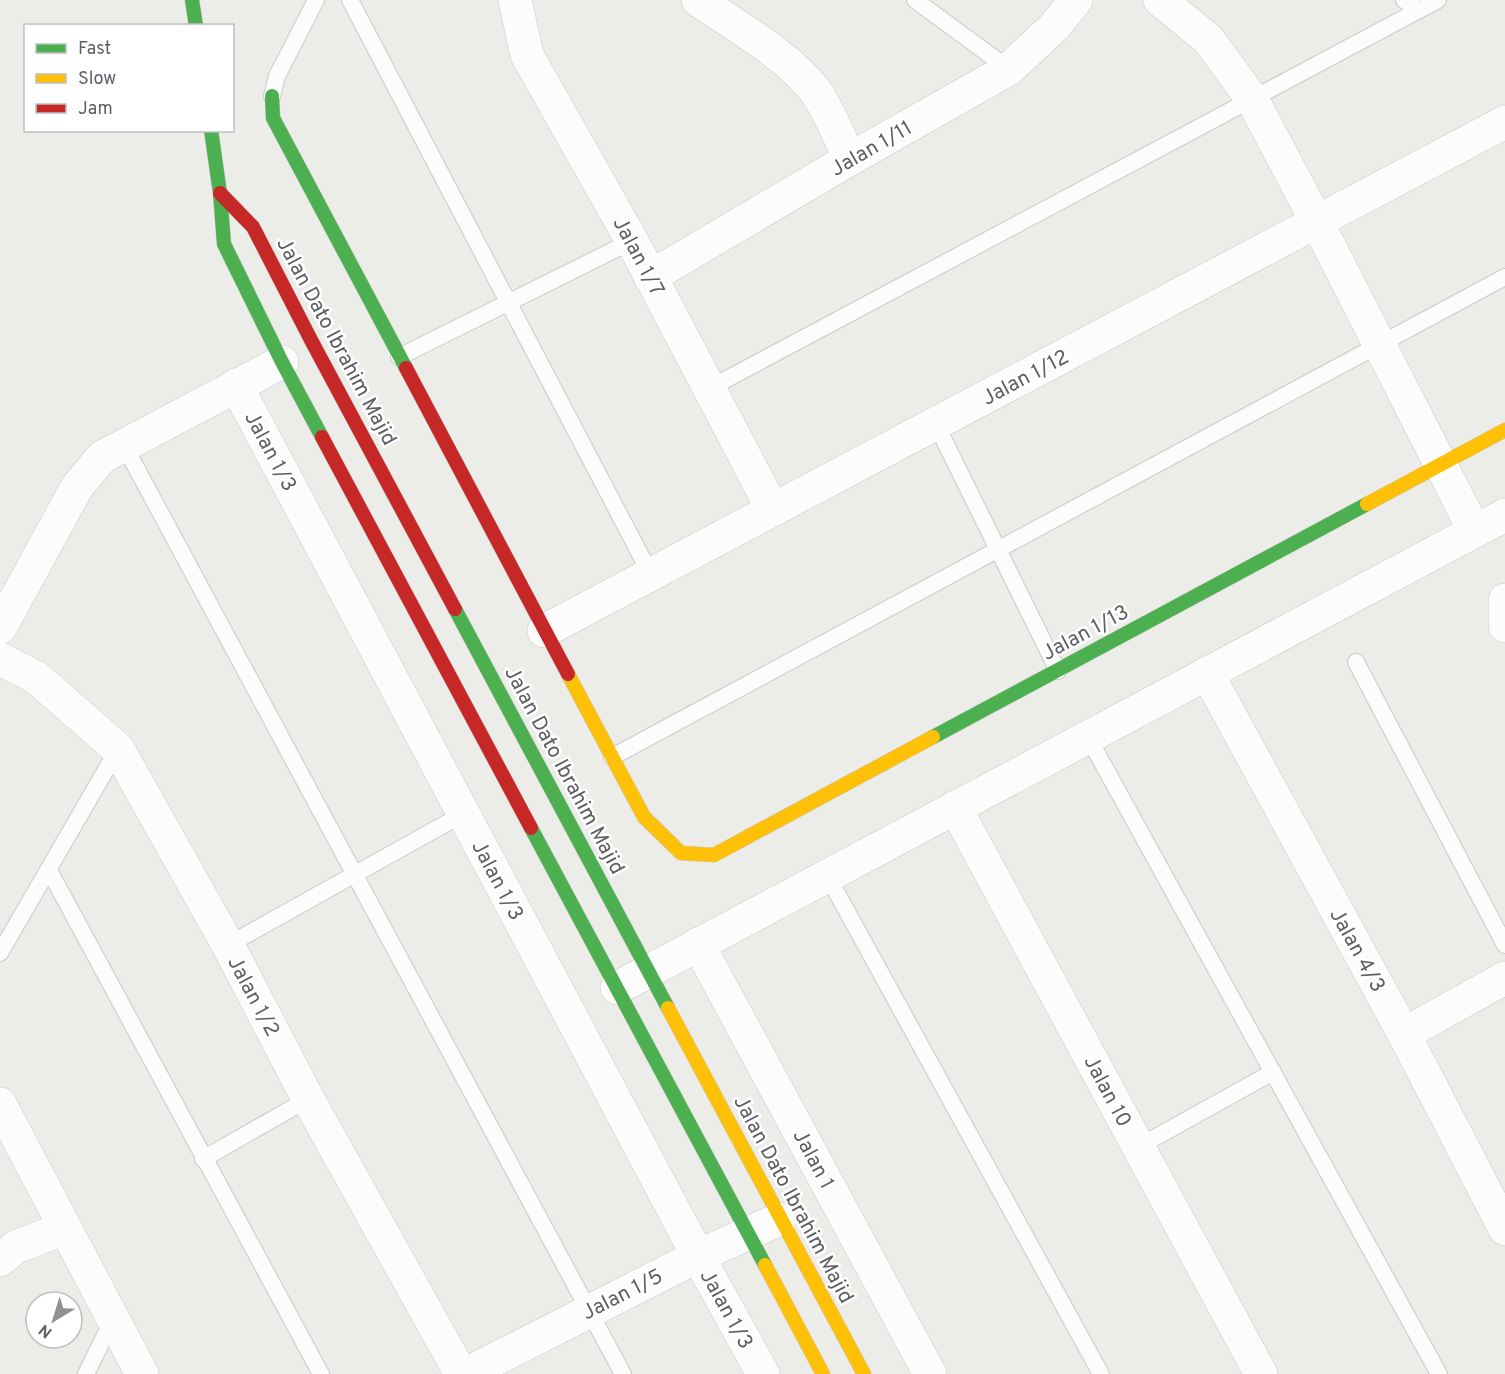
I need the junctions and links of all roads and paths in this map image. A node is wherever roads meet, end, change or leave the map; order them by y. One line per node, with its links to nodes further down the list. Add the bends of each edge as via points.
1 (192, 0): 12 (street)
2 (316, 0): 14 (lane, via 277,76)
3 (350, 0): 24 (lane)
4 (515, 0): 21 (street, Jalan 1/7, via 527,55)
5 (698, 0): 18 (street, via 803,77 817,94)
6 (915, 0): 13 (lane)
7 (1076, 0): 13 (street, Jalan 1/11, via 1054,27)
8 (1160, 0): 15 (street, via 1208,39)
9 (1404, 0): 11 (lane)
10 (1438, 0): 11 (lane)
11 (1419, 10): 15 (lane)
12 (196, 24)
13 (1009, 69): 18 (street, Jalan 1/11)
14 (272, 96): 26 (street, via 273,118)
15 (1252, 99): 20 (street); 29 (lane)
16 (1505, 122): 20 (street, Jalan 1/12)
17 (211, 132): 19 (street)
18 (850, 159): 22 (street, Jalan 1/11)
19 (220, 193): 27 (street, via 224,244); 59 (street, Jalan Dato Ibrahim Majid, via 253,227)
20 (1317, 222): 25 (street); 30 (street, Jalan 1/12)
21 (632, 241): 22 (street, Jalan 1/7); 24 (lane)
22 (650, 277): 29 (street, Jalan 1/7)
23 (1505, 277): 25 (lane)
24 (508, 302): 26 (lane); 38 (lane)
25 (1379, 345): 33 (street); 37 (lane)
26 (399, 357): 42 (street)
27 (282, 362): 28 (street); 61 (street)
28 (236, 385): 32 (street); 51 (street, Jalan 1/3)
29 (710, 388): 34 (street, Jalan 1/7)
30 (936, 424): 34 (street, Jalan 1/12); 37 (lane)
31 (1505, 430): 33 (street, Jalan 1/13)
32 (124, 445): 41 (street, via 102,457 77,487); 53 (lane)
33 (1441, 466): 36 (street); 45 (street, Jalan 1/13)
34 (772, 510): 38 (street, Jalan 1/12)
35 (1505, 515): 36 (street)
36 (1474, 530): 46 (street)
37 (998, 550): 45 (lane); 49 (lane)
38 (651, 575): 42 (street, Jalan 1/12)
39 (1505, 600): 40 (street)
40 (1505, 626)
41 (0, 628)
42 (544, 632): 49 (street)
43 (0, 659): 48 (street, Jalan 1/2, via 37,678)
44 (1356, 662): 57 (lane)
45 (1058, 671): 49 (street, Jalan 1/13, via 714,855 681,853 644,817)
46 (1207, 673): 47 (street); 62 (street, Jalan 4/3)
47 (1088, 737): 50 (street); 63 (lane)
48 (118, 749): 52 (lane); 56 (street, Jalan 1/2)
49 (612, 758)
50 (955, 807): 54 (street); 66 (street, Jalan 10)
51 (463, 814): 53 (lane); 72 (street, Jalan 1/3)
52 (49, 870): 58 (lane); 67 (lane)
53 (355, 874): 56 (lane); 74 (lane)
54 (827, 875): 55 (street); 86 (lane)
55 (698, 944): 59 (street); 85 (street, Jalan 1)
56 (228, 945): 64 (street, Jalan 1/2)
57 (1505, 945)
58 (0, 953)
59 (649, 970): 61 (street); 68 (street, Jalan Dato Ibrahim Majid)
60 (1505, 978): 62 (street)
61 (617, 988): 71 (street)
62 (1404, 1034): 70 (street, Jalan 4/3)
63 (1273, 1072): 66 (lane); 88 (lane)
64 (308, 1099): 67 (lane); 79 (street, Jalan 1/2)
65 (0, 1104): 69 (street)
66 (1138, 1147): 87 (street, Jalan 10)
67 (203, 1159): 78 (lane)
68 (780, 1219): 71 (street, Jalan 1/5); 84 (street, Jalan Dato Ibrahim Majid)
69 (65, 1228): 73 (street, via 16,1247); 75 (street)
70 (1505, 1229)
71 (746, 1232): 72 (street, Jalan 1/5); 83 (street)
72 (698, 1256): 74 (street, Jalan 1/5); 82 (street, Jalan 1/3)
73 (0, 1260)
74 (589, 1310): 80 (street, Jalan 1/5); 81 (lane)
75 (113, 1319): 76 (lane); 77 (street)
76 (86, 1374)
77 (142, 1374)
78 (321, 1374)
79 (461, 1374)
80 (466, 1374)
81 (623, 1374)
82 (763, 1374)
83 (823, 1374)
84 (864, 1374)
85 (930, 1374)
86 (1101, 1374)
87 (1261, 1374)
88 (1439, 1374)

